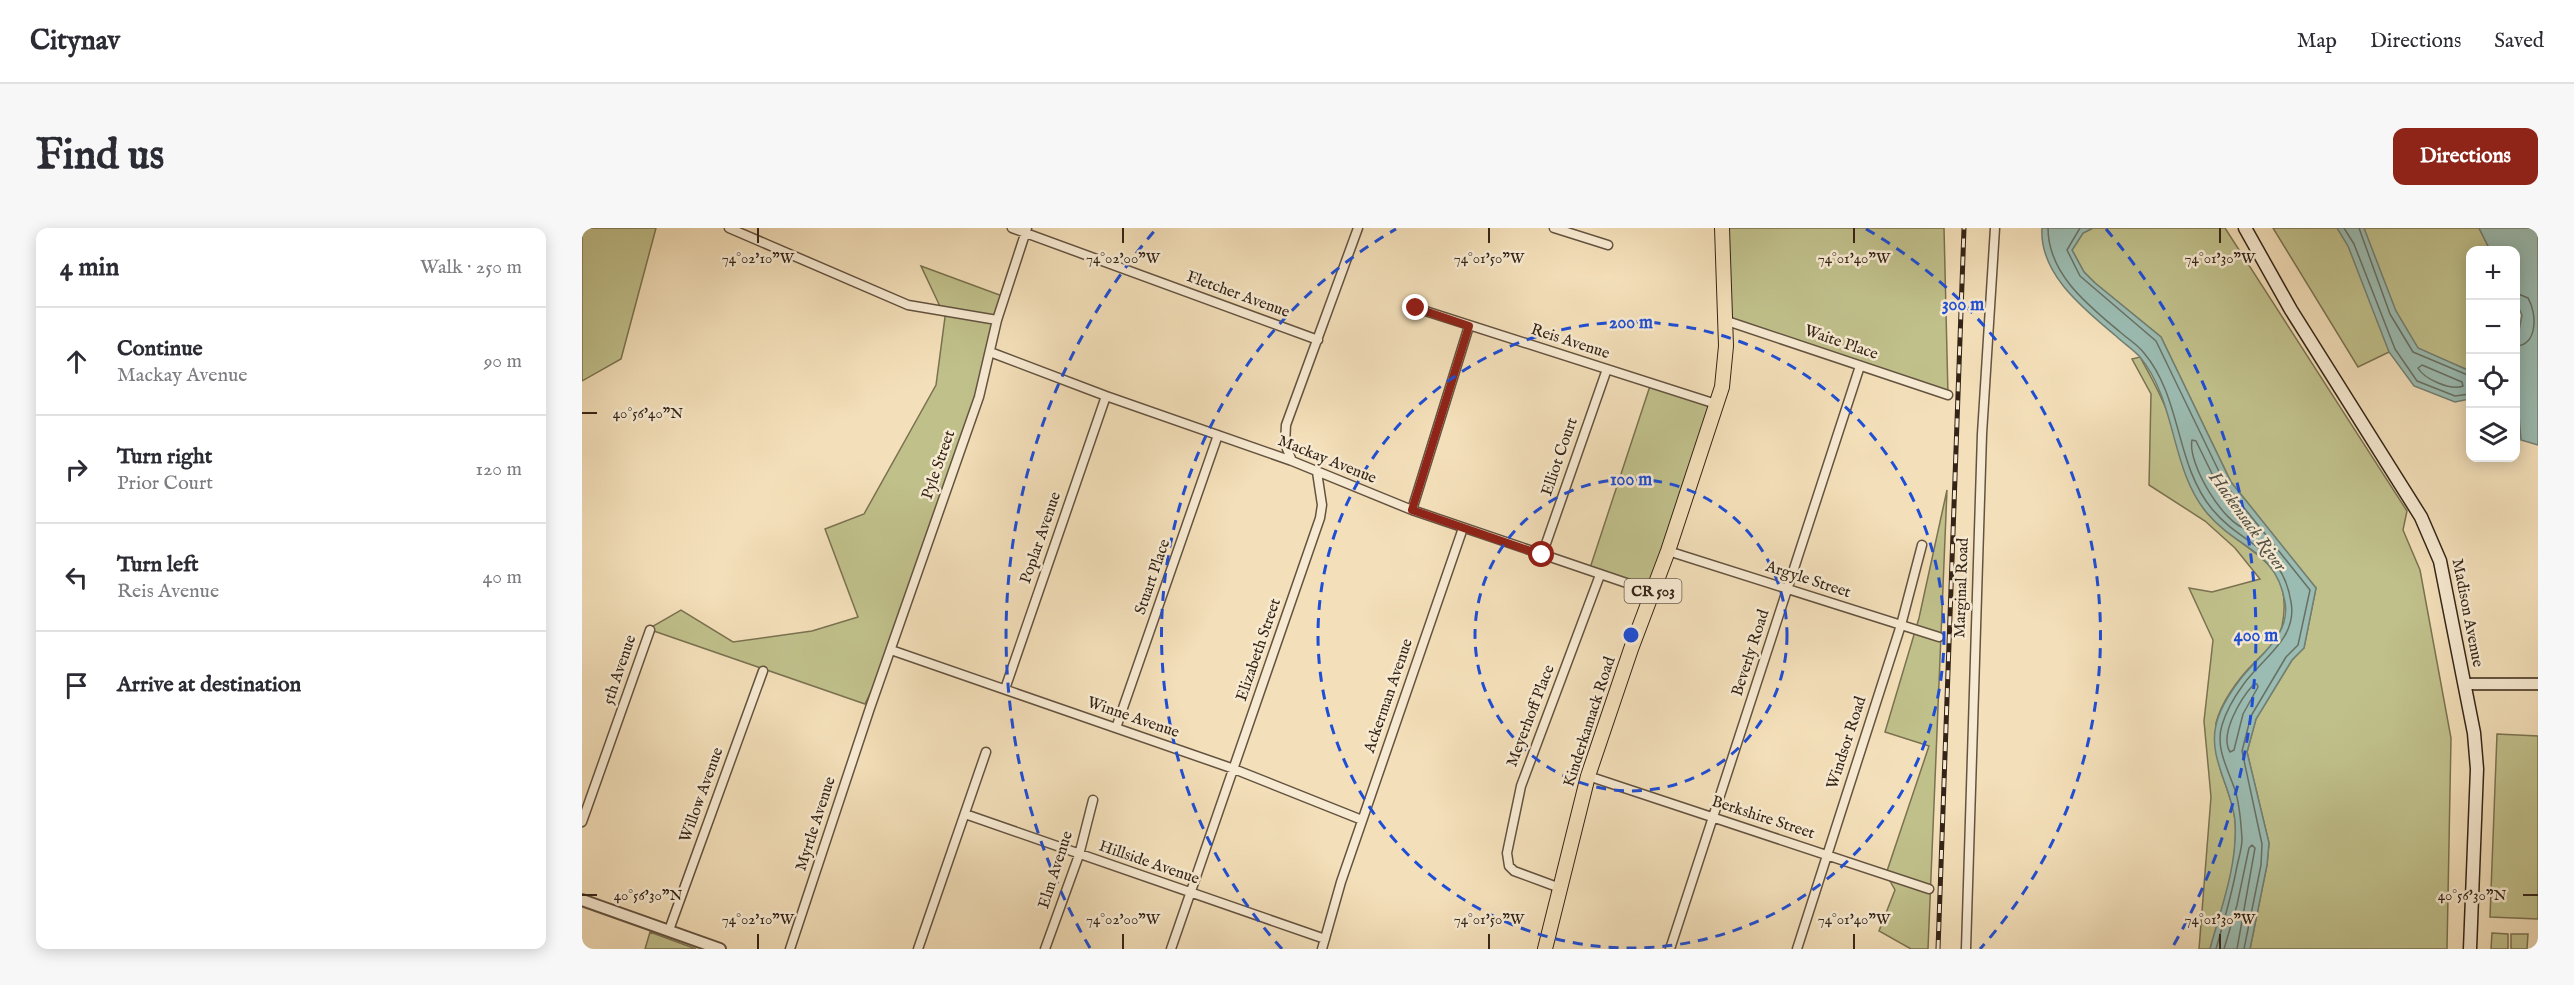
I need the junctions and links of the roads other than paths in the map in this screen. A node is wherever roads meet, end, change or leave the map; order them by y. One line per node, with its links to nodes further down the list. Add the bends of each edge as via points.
1 (729, 228): 11 (street, via 908,305)
2 (1012, 228): 8 (street, Fletcher Avenue)
3 (1358, 228): 14 (street)
4 (1554, 228): 9 (street)
5 (1722, 228): 12 (main road, Kinderkamack Road / CR 503)
6 (1995, 228): 67 (street, Marginal Road, via 1982,434)
7 (2245, 228): 37 (main road, Madison Avenue, via 2290,310 2428,531 2447,586)
8 (1026, 230): 11 (street, Pyle Street); 14 (street, Fletcher Avenue)
9 (1608, 245)
10 (1416, 308): 13 (street, Reis Avenue)
11 (997, 320): 15 (street, Pyle Street)
12 (1724, 320): 16 (street, Waite Place); 20 (main road, Kinderkamack Road / CR 503, via 1725,372)
13 (1469, 326): 17 (street, Reis Avenue); 24 (street)
14 (1318, 340): 22 (street, via 1286,425 1285,444)
15 (990, 352): 19 (street, Mackay Avenue); 35 (street, Pyle Street, via 979,397)
16 (1860, 366): 18 (street, Waite Place); 30 (street, Beverly Road)
17 (1607, 369): 20 (street, Reis Avenue); 28 (street, Elliot Court)
18 (1948, 395)
19 (1106, 396): 21 (street, Mackay Avenue); 39 (street, Poplar Avenue)
20 (1716, 404): 27 (main road, Kinderkamack Road / CR 503)
21 (1218, 435): 22 (street, Mackay Avenue); 41 (street, Stuart Place)
22 (1292, 461): 23 (street, Mackay Avenue)
23 (1317, 472): 24 (street, Mackay Avenue); 43 (street, Elizabeth Street, via 1320,518)
24 (1412, 510): 25 (street, Mackay Avenue)
25 (1463, 528): 28 (street, Mackay Avenue); 48 (street, Ackerman Avenue)
26 (1922, 546): 32 (street, Windsor Road)
27 (1668, 551): 30 (street, Argyle Street); 31 (main road, Kinderkamack Road / CR 503)
28 (1542, 555): 29 (street, Mackay Avenue)
29 (1600, 575): 31 (street, Mackay Avenue); 52 (street, Meyerhoff Place, via 1521,786 1508,853 1514,871)
30 (1787, 589): 32 (street, Argyle Street); 47 (street, Beverly Road)
31 (1653, 592): 44 (main road, Kinderkamack Road / CR 503)
32 (1901, 625): 34 (street, Argyle Street); 50 (street, Windsor Road)
33 (650, 630): 49 (street, 5th Avenue)
34 (1939, 637)
35 (891, 650): 39 (street, Winne Avenue); 40 (street, Pyle Street)
36 (763, 671): 56 (street, Willow Avenue)
37 (2464, 684): 38 (street); 68 (main road, Madison Avenue, via 2474,733 2476,769)
38 (2538, 684)
39 (1005, 689): 41 (street, Winne Avenue)
40 (870, 708): 59 (street, Myrtle Avenue)
41 (1116, 728): 43 (street, Winne Avenue)
42 (986, 752): 46 (street)
43 (1234, 768): 48 (street, Winne Avenue); 54 (street, Elizabeth Street)
44 (1588, 776): 47 (street, Berkshire Street); 52 (main road, Kinderkamack Road / CR 503)
45 (1093, 800): 51 (street, Elm Avenue)
46 (965, 814): 51 (street, Hillside Avenue); 60 (street)
47 (1713, 817): 50 (street, Berkshire Street); 65 (street, Beverly Road)
48 (1362, 820): 57 (street, Ackerman Avenue)
49 (582, 822)
50 (1826, 854): 53 (street, Berkshire Street); 66 (street, Windsor Road)
51 (1079, 855): 54 (street, Hillside Avenue); 61 (street, Elm Avenue)
52 (1560, 888): 64 (main road, Kinderkamack Road / CR 503)
53 (1929, 889)
54 (1190, 894): 57 (street, Hillside Avenue); 62 (street, Elizabeth Street)
55 (582, 900): 56 (street)
56 (669, 930): 58 (street)
57 (1325, 939): 63 (street, Ackerman Avenue)
58 (720, 949)
59 (790, 949)
60 (918, 949)
61 (1045, 949)
62 (1171, 949)
63 (1322, 949)
64 (1545, 949)
65 (1670, 949)
66 (1797, 949)
67 (1966, 949)
68 (2470, 949)

